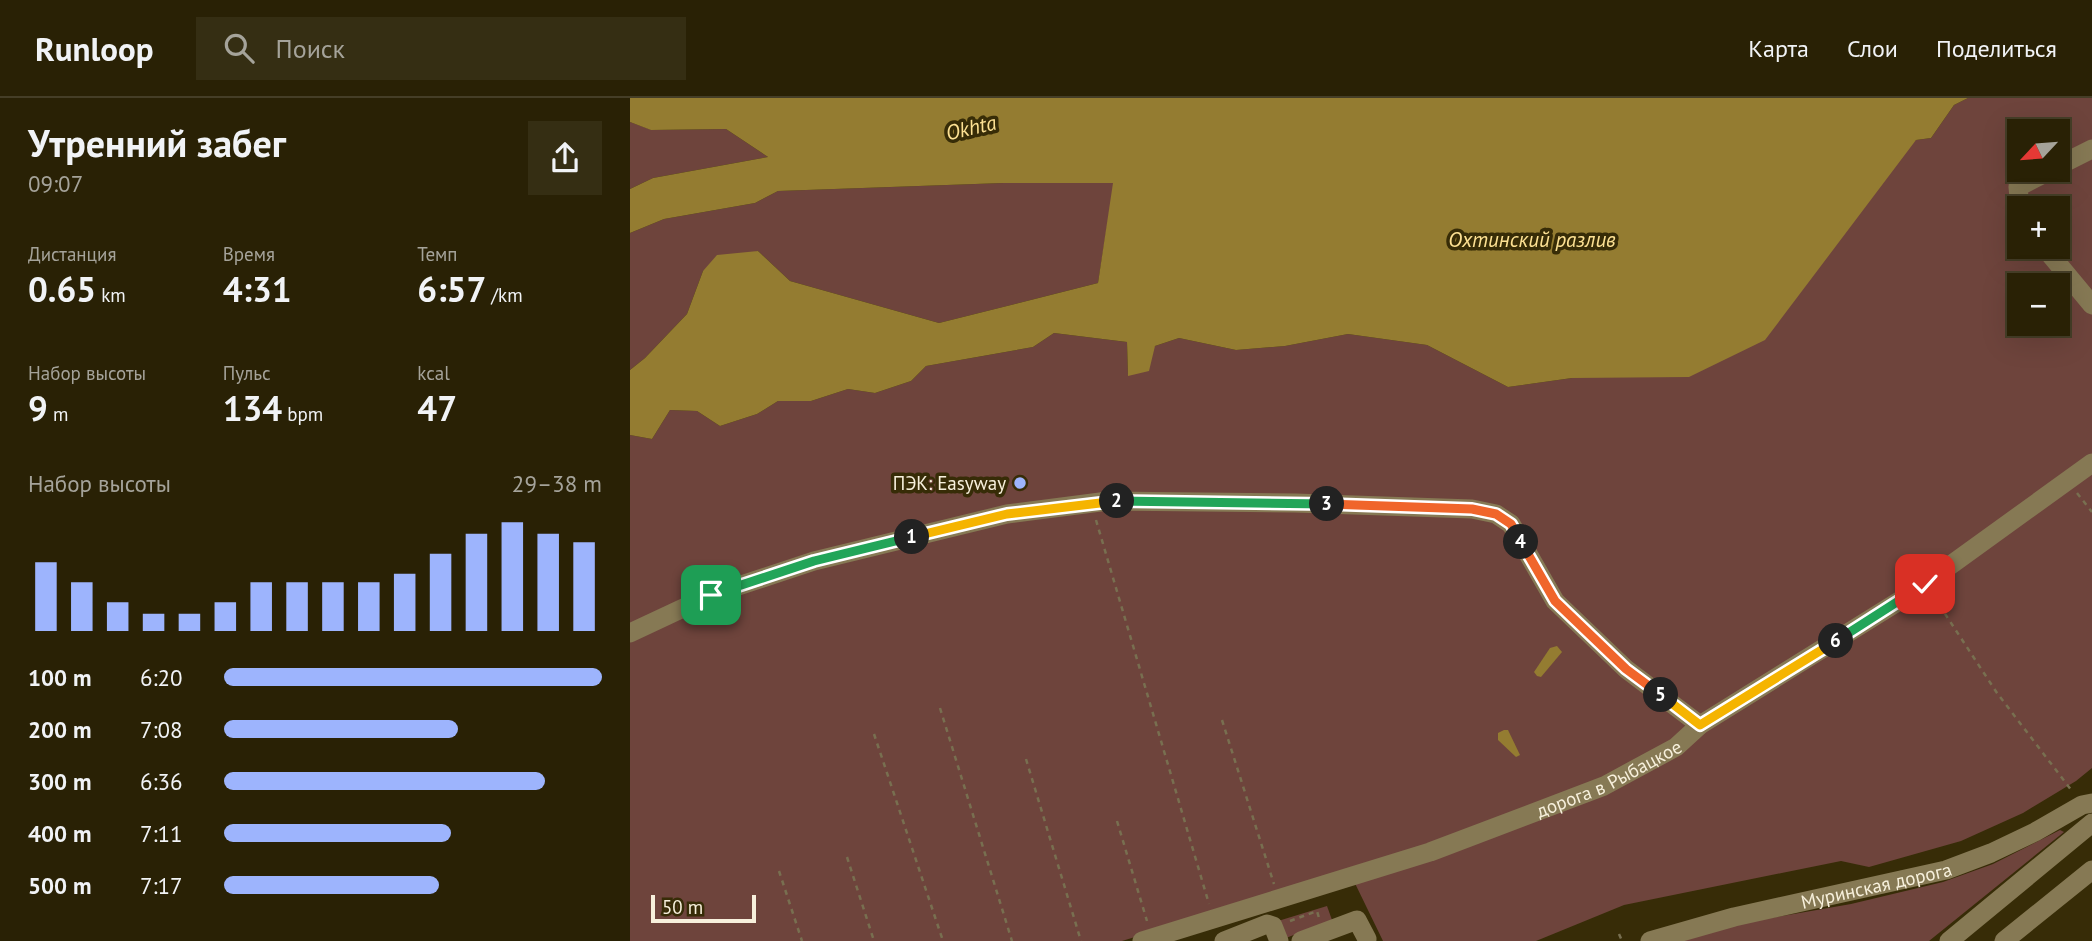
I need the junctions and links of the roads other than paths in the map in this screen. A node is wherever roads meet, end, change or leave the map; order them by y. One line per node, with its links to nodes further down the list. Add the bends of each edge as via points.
1 (2092, 149): 2 (street)
2 (2070, 160)
3 (2027, 182): 4 (street, via 2018,187)
4 (2019, 196)
5 (2054, 259): 6 (street)
6 (2092, 305)
7 (2092, 463): 9 (street, дорога в Рыбацкое, via 1925,584)
8 (630, 633): 9 (street, via 711,595 814,561 1007,514 1108,501 1472,509 1496,514 1511,524 1555,601 1626,669)
9 (1700, 725): 14 (street, дорога в Рыбацкое, via 1676,747 1604,786 1430,852)
10 (2087, 804): 18 (street, Муринская дорога, via 1946,870 1734,917)
11 (2092, 823): 19 (street)
12 (2092, 870): 20 (street)
13 (1276, 934): 16 (street, via 1267,924)
14 (1147, 939)
15 (1367, 939): 17 (street, via 1357,920)
16 (1224, 941)
17 (1301, 941)
18 (1650, 941)
19 (1949, 941)
20 (2004, 941)

